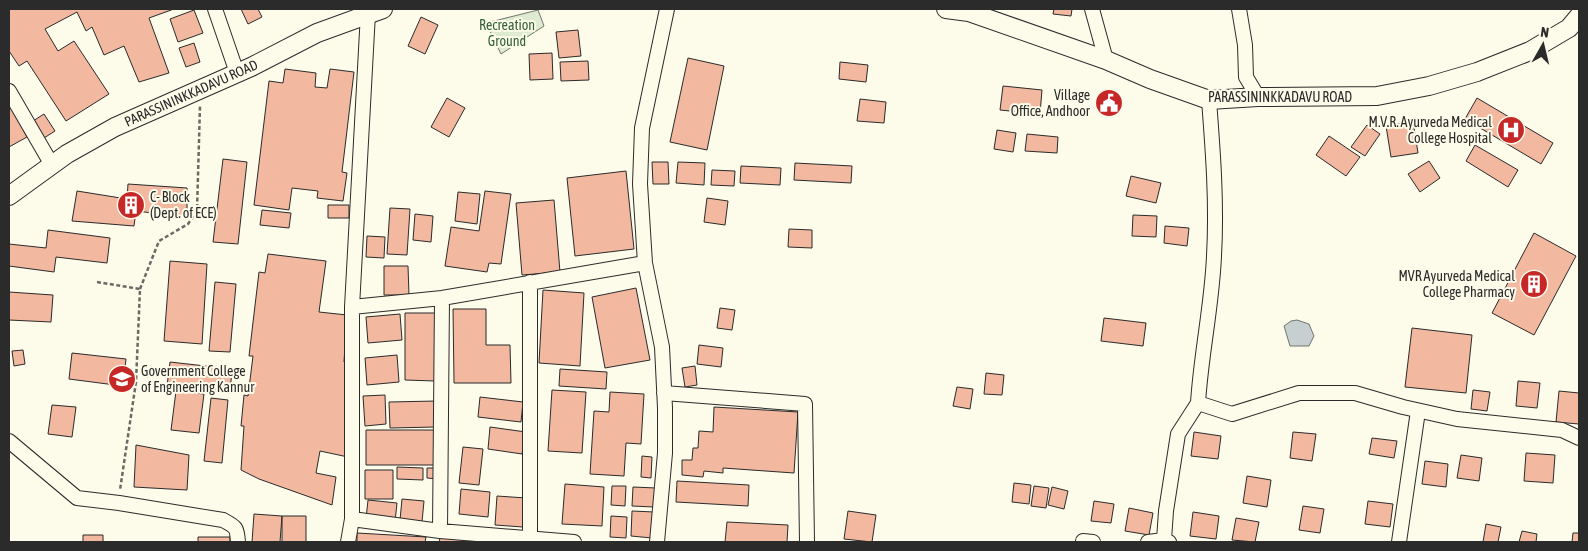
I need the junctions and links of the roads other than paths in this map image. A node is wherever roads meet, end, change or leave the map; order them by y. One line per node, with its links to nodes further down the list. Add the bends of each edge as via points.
1 (215, 9): 10 (street)
2 (667, 9): 16 (street, via 642,128 640,184)
3 (946, 9): 6 (main road, PARASSININKKADAVU ROAD)
4 (1092, 9): 9 (street)
5 (1239, 9): 12 (street, via 1246,77)
6 (968, 10): 9 (main road, PARASSININKKADAVU ROAD)
7 (376, 11): 10 (main road, PARASSININKKADAVU ROAD, via 316,33); 19 (street)
8 (1576, 14): 12 (main road, PARASSININKKADAVU ROAD, via 1569,28 1530,50 1477,72 1429,86 1377,96)
9 (1106, 60): 13 (main road, PARASSININKKADAVU ROAD)
10 (237, 73): 14 (main road, PARASSININKKADAVU ROAD, via 115,127)
11 (9, 92): 14 (street)
12 (1258, 97): 13 (main road, PARASSININKKADAVU ROAD)
13 (1209, 100): 21 (street, via 1214,254)
14 (52, 165): 15 (main road, PARASSININKKADAVU ROAD)
15 (9, 196)
16 (645, 263): 17 (street); 20 (street, via 662,347)
17 (530, 282): 18 (street); 27 (street)
18 (442, 298): 19 (street); 26 (street)
19 (352, 307): 25 (street)
20 (664, 393): 32 (street, via 665,453); 33 (street, via 805,404)
21 (1198, 403): 22 (street, via 1232,414 1299,393 1355,393); 28 (street, via 1178,434 1166,511)
22 (1418, 411): 23 (street, via 1562,430); 35 (street)
23 (1579, 438)
24 (9, 441): 29 (street, via 77,498 223,520 234,526)
25 (352, 519): 26 (street); 30 (street)
26 (440, 531): 27 (street)
27 (530, 539): 31 (street)
28 (1166, 541): 34 (street)
29 (238, 542)
30 (348, 542)
31 (574, 542)
32 (657, 542)
33 (807, 542)
34 (1148, 542)
35 (1399, 542)

